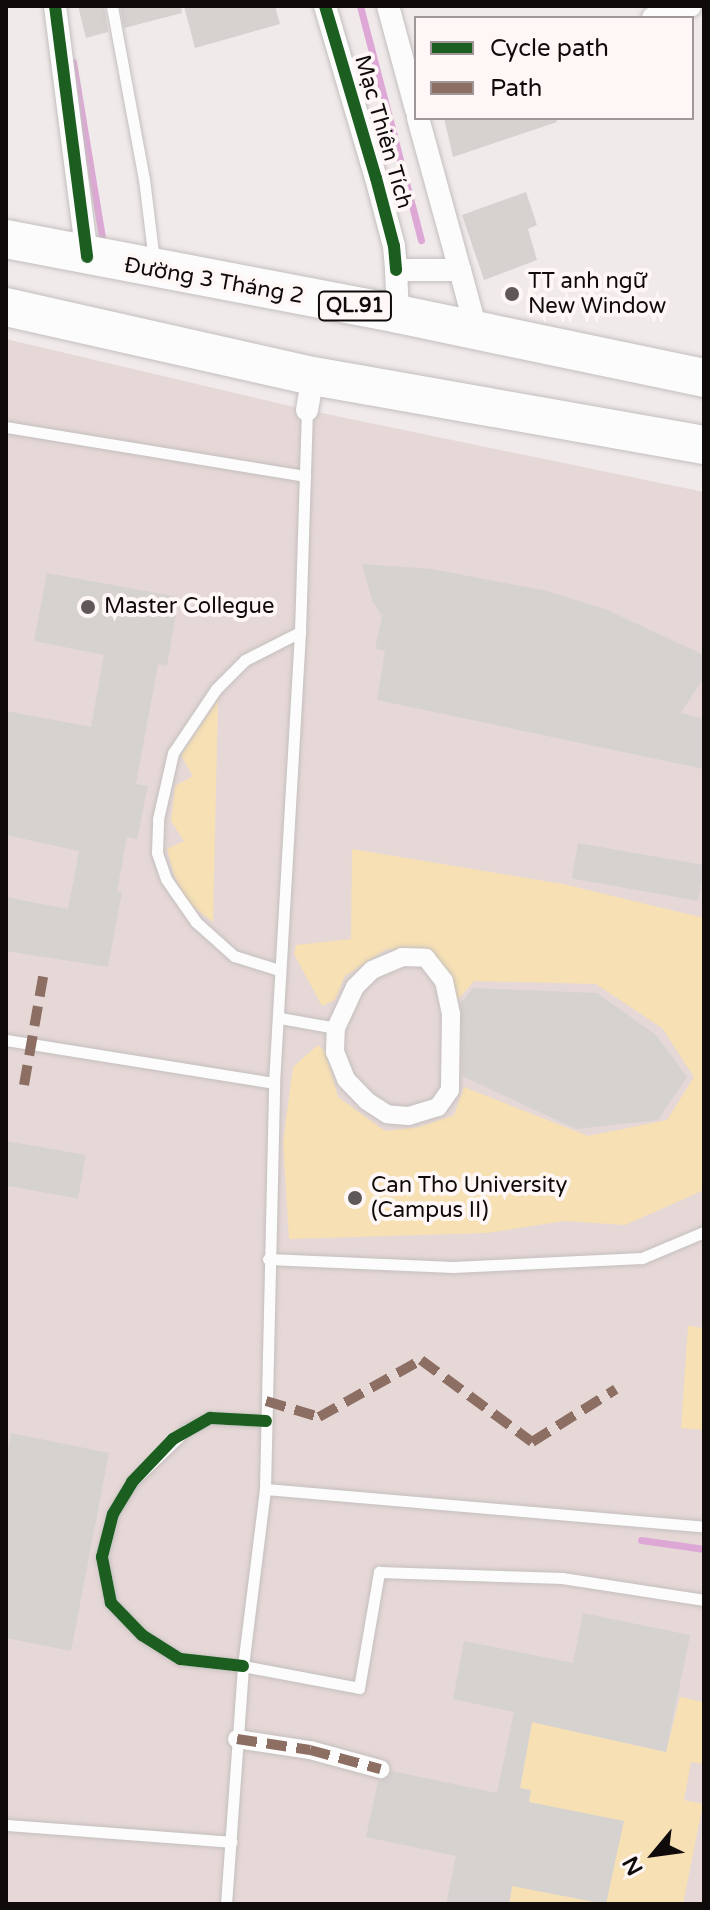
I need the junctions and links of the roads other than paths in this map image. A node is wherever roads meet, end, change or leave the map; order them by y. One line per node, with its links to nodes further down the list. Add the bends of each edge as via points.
1 (55, 6): 10 (street)
2 (325, 6): 12 (street, Mạc Thiên Tích, via 376,178)
3 (388, 6): 7 (street, Mạc Thiên Tích)
4 (690, 6): 6 (street)
5 (112, 7): 11 (lane)
6 (659, 16)
7 (412, 83)
8 (419, 120): 13 (street, Mạc Thiên Tích)
9 (6, 239): 10 (highway, Đường 3 Tháng 2 / QL.91)
10 (87, 257): 11 (highway, Đường 3 Tháng 2 / QL.91)
11 (155, 270): 15 (highway, Đường 3 Tháng 2 / QL.91)
12 (396, 270): 13 (street); 15 (street, Mạc Thiên Tích)
13 (460, 270): 16 (street, Mạc Thiên Tích)
14 (6, 307): 18 (highway)
15 (398, 314): 16 (highway, Đường 3 Tháng 2 / QL.91)
16 (477, 333): 17 (highway, Đường 3 Tháng 2 / QL.91)
17 (704, 378)
18 (310, 393): 20 (highway); 21 (lane)
19 (6, 427): 21 (lane)
20 (704, 445)
21 (305, 476): 22 (lane)
22 (300, 632): 23 (lane); 23 (lane, via 245,660 216,689 173,753 158,819 157,853 196,922 234,956)
23 (279, 970): 24 (lane)
24 (280, 1018): 25 (lane); 27 (lane)
25 (336, 1028): 25 (street, via 355,987 372,970 402,957 426,958 444,981 451,1014 450,1090 438,1107 408,1116 387,1114 346,1079 335,1052)
26 (6, 1040): 27 (lane)
27 (274, 1083): 29 (lane)
28 (704, 1232): 29 (lane, via 642,1258 453,1267)
29 (268, 1259): 30 (lane)
30 (266, 1421): 31 (lane); 34 (lane, via 210,1418 173,1439 126,1492 113,1514 102,1557 111,1603 142,1635 180,1659)
31 (265, 1489): 32 (lane); 34 (lane)
32 (704, 1527)
33 (704, 1600): 34 (lane, via 562,1578 379,1572 359,1688)
34 (243, 1666): 35 (lane)
35 (237, 1739): 36 (street, via 310,1750); 38 (lane)
36 (380, 1769)
37 (6, 1825): 38 (lane)
38 (231, 1842): 39 (lane)
39 (226, 1904)

